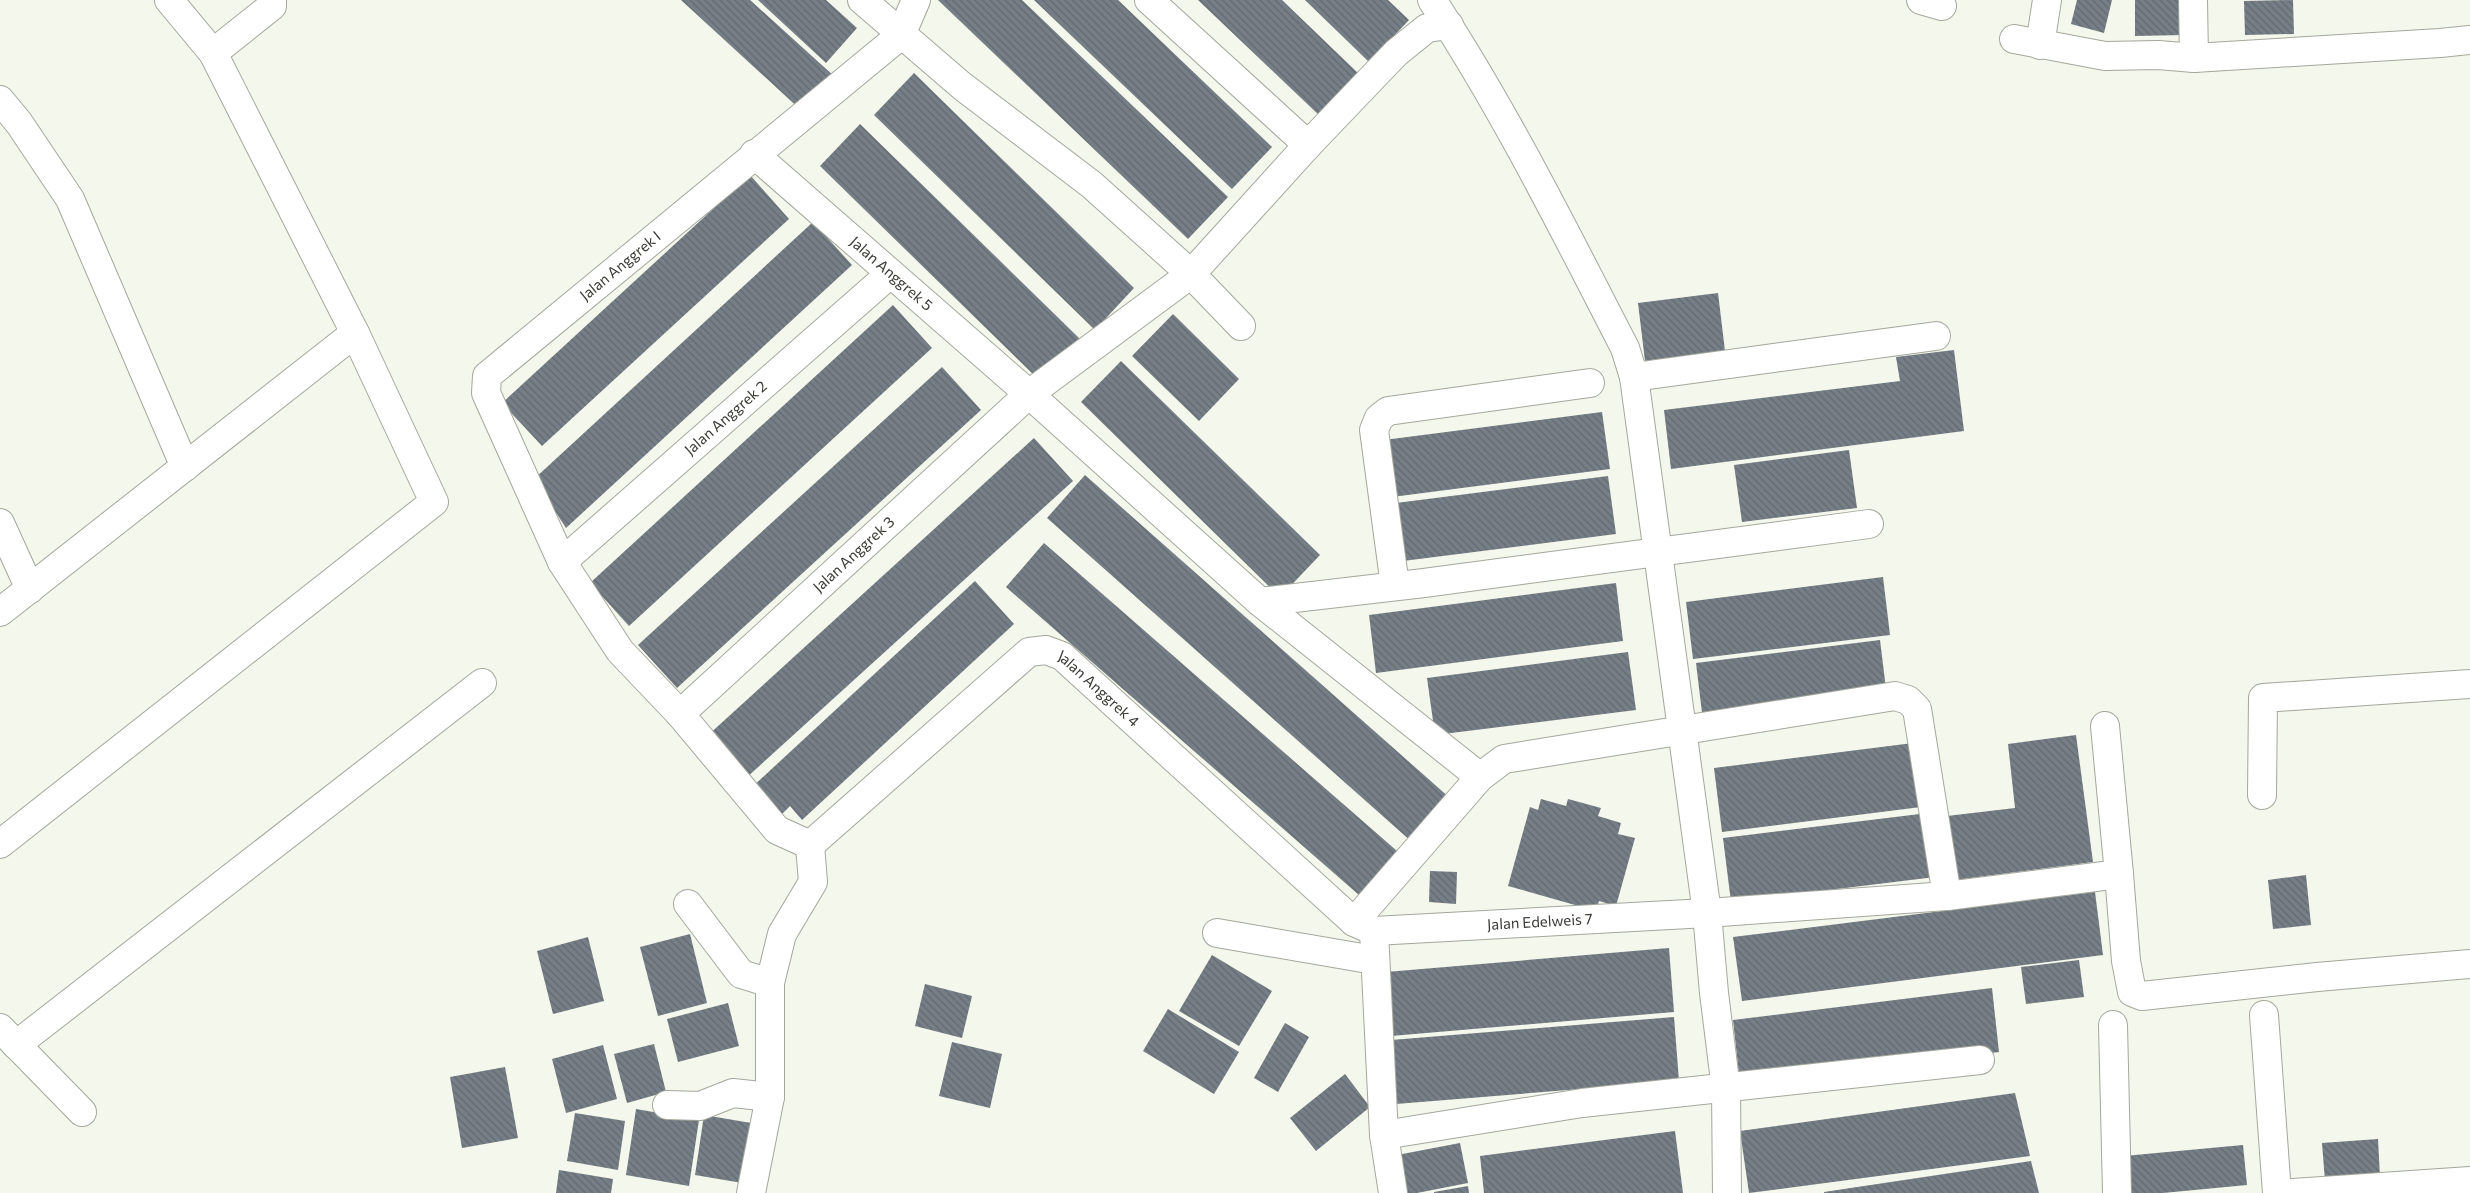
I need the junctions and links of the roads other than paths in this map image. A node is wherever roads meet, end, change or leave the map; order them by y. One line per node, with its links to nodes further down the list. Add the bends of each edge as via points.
1 (169, 0): 14 (street)
2 (272, 0): 14 (street, via 272,6)
3 (862, 0): 10 (street)
4 (916, 0): 10 (street)
5 (1149, 0): 17 (street)
6 (1432, 0): 9 (street)
7 (2047, 0): 13 (street)
8 (2193, 0): 15 (street)
9 (1449, 25): 17 (street, Jalan Anggrek 3, via 1427,28 1396,53); 24 (street, via 1522,151 1625,348)
10 (902, 35): 18 (street, Jalan Anggrek I); 20 (street, via 962,86 1092,185)
11 (2014, 39): 13 (street)
12 (2470, 40): 15 (street)
13 (2040, 45): 15 (street, via 2104,56)
14 (213, 53): 22 (street)
15 (2194, 58)
16 (0, 100): 27 (street, via 70,199)
17 (1308, 145): 20 (street, Jalan Anggrek 3)
18 (754, 154): 19 (street, Jalan Anggrek 5); 31 (street, Jalan Anggrek I, via 487,376 486,393)
19 (890, 274): 26 (street, Jalan Anggrek 5); 31 (street, Jalan Anggrek 2)
20 (1191, 274): 21 (street); 26 (street, Jalan Anggrek 3)
21 (1241, 326)
22 (355, 332): 27 (street); 43 (street, via 434,502)
23 (1936, 336): 24 (street)
24 (1634, 377): 30 (street)
25 (1590, 383): 32 (street, via 1388,410 1379,418 1374,430)
26 (1029, 394): 34 (street, Jalan Anggrek 5); 38 (street, Jalan Anggrek 3)
27 (185, 467): 33 (street)
28 (0, 523): 33 (street)
29 (1870, 524): 30 (street)
30 (1659, 552): 32 (street); 40 (street)
31 (562, 562): 38 (street, via 620,651)
32 (1395, 586): 34 (street)
33 (30, 588): 35 (street)
34 (1260, 602): 41 (street, Jalan Anggrek 5)
35 (0, 612)
36 (482, 683): 56 (street)
37 (2470, 684): 42 (street, via 2263,698)
38 (680, 714): 44 (street, via 777,830)
39 (2105, 726): 45 (street)
40 (1682, 732): 41 (street, via 1504,759); 46 (street, via 1895,696 1908,700 1917,709); 48 (street)
41 (1480, 777): 49 (street)
42 (2262, 795)
43 (0, 844)
44 (810, 845): 49 (street, Jalan Anggrek 4, via 1029,652 1046,650 1062,656); 53 (street, via 813,882 782,934)
45 (2119, 874): 46 (street, Jalan Edelweis 7); 52 (street, via 2126,961 2132,992 2142,996)
46 (1947, 896): 48 (street, Jalan Edelweis 7)
47 (688, 904): 53 (street, via 742,974)
48 (1707, 913): 49 (street, Jalan Edelweis 7); 58 (street)
49 (1364, 926): 51 (street)
50 (1217, 933): 51 (street)
51 (1374, 960): 62 (street)
52 (2470, 964)
53 (770, 983): 59 (street)
54 (2264, 1015): 68 (street)
55 (2113, 1024): 67 (street)
56 (8, 1036): 61 (street)
57 (1980, 1060): 58 (street)
58 (1726, 1089): 62 (street, via 1582,1103); 66 (street)
59 (770, 1097): 60 (street, via 733,1093 700,1106); 64 (street)
60 (667, 1105)
61 (82, 1112)
62 (1384, 1135): 65 (street)
63 (2470, 1181): 69 (street)
64 (751, 1193)
65 (1393, 1193)
66 (1727, 1193)
67 (2117, 1193)
68 (2276, 1193)
69 (2292, 1193)

